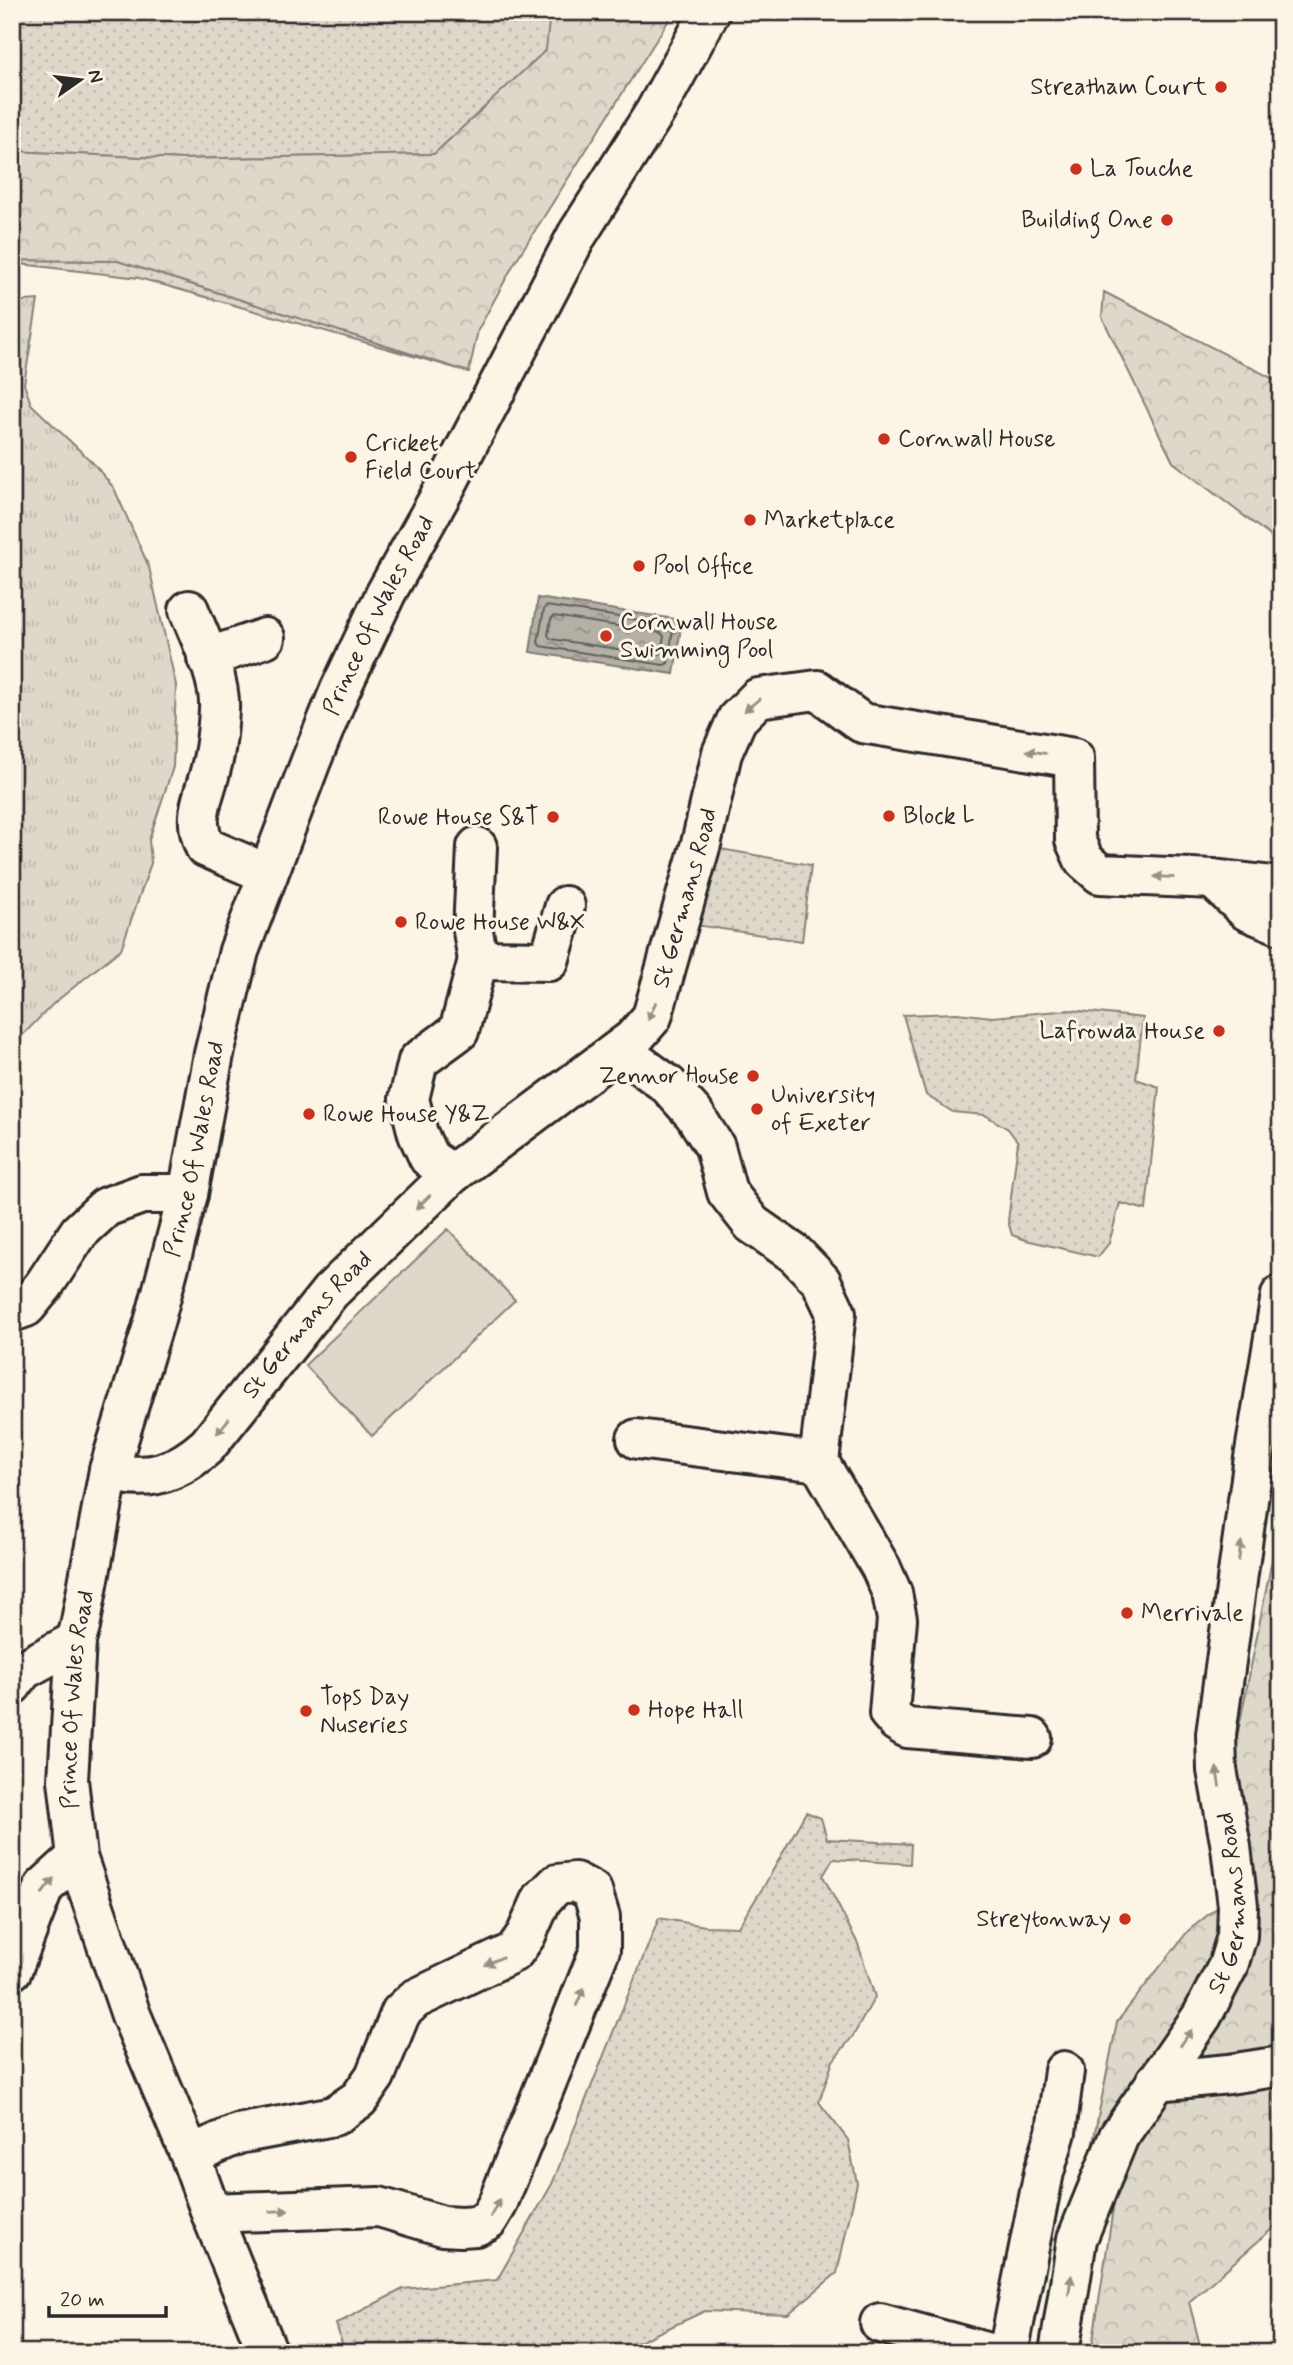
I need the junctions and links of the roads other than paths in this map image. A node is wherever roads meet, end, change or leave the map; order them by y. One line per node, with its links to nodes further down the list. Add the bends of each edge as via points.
1 (710, 12): 6 (street, Prince Of Wales Road, via 655,113 576,234 386,593 340,690)
2 (190, 610): 4 (street)
3 (265, 638): 4 (street)
4 (207, 658): 6 (street, via 220,707 198,831 205,846)
5 (477, 846): 11 (street, via 473,932)
6 (268, 874): 14 (street, Prince Of Wales Road, via 239,951)
7 (1213, 879): 8 (street, St Germans Road); 10 (street, via 1247,911); 12 (street, St Germans Road, one-way to 12, via 1100,874 1084,860 1075,840 1074,758 862,723 817,690 758,698 737,719 722,753 652,1017)
8 (1281, 887)
9 (565, 906): 11 (street, via 549,961)
10 (1281, 925)
11 (478, 960): 13 (street, via 458,1031 418,1061 409,1099 429,1158)
12 (617, 1052): 13 (street, St Germans Road); 18 (street, via 668,1085 695,1114 715,1147 727,1192 751,1224 795,1254 821,1281 836,1313)
13 (452, 1174): 19 (street, St Germans Road, one-way to 19, via 330,1292 207,1446 190,1461 163,1473 129,1477)
14 (188, 1194): 16 (street, via 142,1194 106,1207 79,1232 26,1307); 19 (street, Prince Of Wales Road)
15 (1281, 1295): 27 (street, St Germans Road, one-way to 15, via 1202,2015 1228,1966 1237,1936 1238,1906 1216,1770 1216,1734)
16 (12, 1312)
17 (637, 1439): 18 (street)
18 (819, 1462): 22 (street, via 892,1593 897,1619 889,1713 907,1728)
19 (109, 1470): 20 (street, Prince Of Wales Road)
20 (76, 1641): 21 (street, via 23,1671); 23 (street, Prince Of Wales Road, via 68,1780)
21 (12, 1685)
22 (1032, 1738)
23 (78, 1857): 24 (street, one-way to 23, via 44,1887); 28 (street, Prince Of Wales Road, via 131,2015)
24 (12, 1969)
25 (1281, 2066): 27 (street)
26 (1064, 2071): 31 (street, via 1056,2132)
27 (1156, 2081): 32 (street, St Germans Road, one-way to 27, via 1077,2239 1119,2136)
28 (190, 2155): 29 (street, Prince Of Wales Road); 29 (street, one-way to 28, via 379,2207 443,2227 475,2226 488,2220 600,1950 600,1917 592,1891 575,1882 557,1884 542,1899 514,1952 415,1999 401,2012 375,2076 359,2099 334,2116 238,2134)
29 (211, 2213): 33 (street, Prince Of Wales Road)
30 (880, 2323): 31 (street)
31 (1000, 2350): 32 (street)
32 (1059, 2352)
33 (268, 2353)

